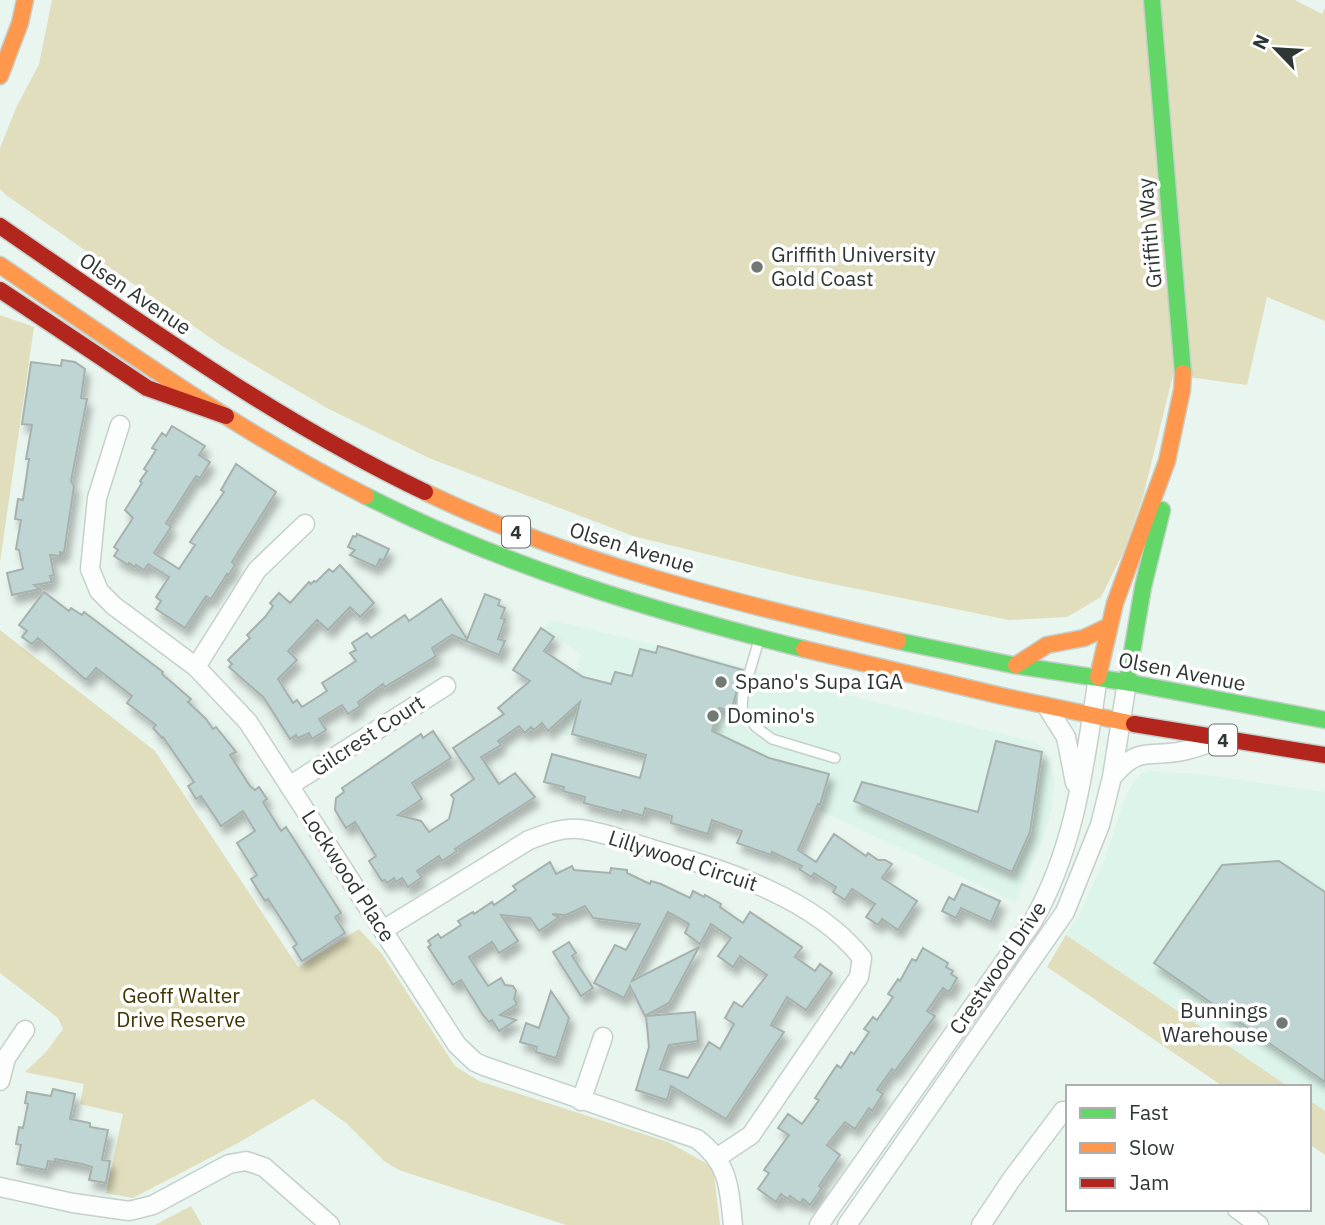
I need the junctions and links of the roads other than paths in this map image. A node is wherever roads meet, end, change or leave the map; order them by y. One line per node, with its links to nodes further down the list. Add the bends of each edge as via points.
1 (25, 0): 3 (main road)
2 (1152, 0): 9 (main road, Griffith Way, via 1184,366)
3 (0, 76)
4 (0, 226): 13 (main road, Olsen Avenue / 4, via 281,416 380,470 488,520 590,559 714,596)
5 (0, 265): 7 (main road, 4)
6 (0, 290): 7 (main road, via 147,388)
7 (226, 416): 12 (main road, 4, via 344,485 486,551 644,607)
8 (120, 425): 14 (street, Lockwood Place, via 97,498 90,569 99,591 114,606)
9 (1167, 461): 11 (main road, Griffith Way); 16 (main road, Griffith Way, via 1167,482)
10 (306, 524): 14 (street, via 257,570)
11 (1109, 626): 13 (main road, via 1084,638 1047,645); 15 (main road, Griffith Way)
12 (760, 638): 18 (main road, 4); 24 (lane, via 743,709 772,739)
13 (1016, 665): 15 (main road, Olsen Avenue / 4)
14 (196, 667): 26 (street, Lockwood Place, via 248,722)
15 (1098, 677): 16 (main road, Olsen Avenue / 4); 19 (street, Crestwood Drive)
16 (1127, 682): 20 (main road, Olsen Avenue / 4); 21 (street, Crestwood Drive)
17 (446, 686): 26 (street, Gilcrest Court)
18 (1047, 707): 19 (main road, 4); 27 (street, via 1071,751)
19 (1092, 716): 21 (main road, 4); 27 (street, Crestwood Drive)
20 (1325, 720)
21 (1122, 722): 22 (main road, 4); 25 (street, Crestwood Drive)
22 (1221, 739): 23 (main road, 4); 25 (street, via 1182,752 1135,756)
23 (1325, 755)
24 (835, 758)
25 (1112, 777): 40 (street, Crestwood Drive, via 1100,825 1065,912)
26 (289, 786): 28 (street, Lockwood Place)
27 (1078, 797): 39 (street, Crestwood Drive, via 1065,853 1033,921)
28 (383, 930): 32 (street, Lockwood Place, via 466,1055 484,1066); 34 (street, Lillywood Circuit, via 529,839 579,829 752,881 837,932 862,958 859,977 751,1135)
29 (25, 1030): 31 (street, via 6,1058)
30 (603, 1037): 32 (street)
31 (0, 1081)
32 (581, 1101): 34 (street, Lockwood Place, via 697,1139)
33 (1066, 1111): 41 (street, via 1010,1180)
34 (718, 1157): 37 (street)
35 (0, 1187): 38 (street, via 129,1210 153,1205 229,1164 246,1161 264,1167)
36 (1240, 1211): 42 (street)
37 (735, 1223)
38 (330, 1225)
39 (819, 1225)
40 (847, 1225)
41 (981, 1225)
42 (1259, 1225)

